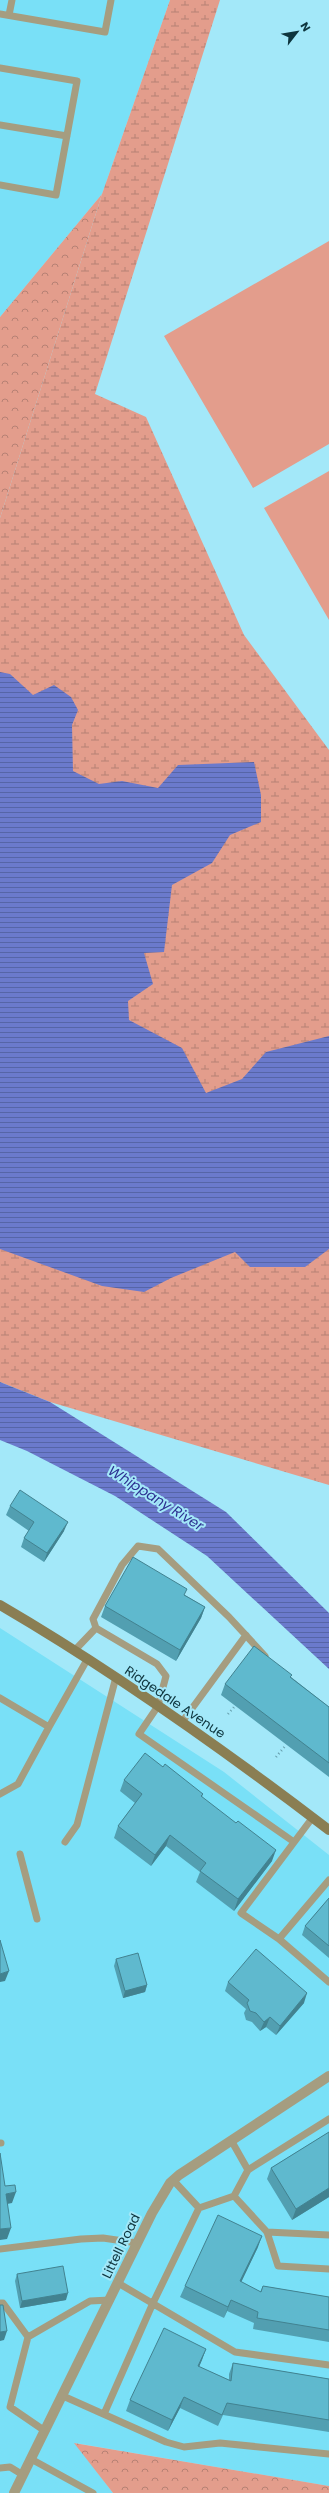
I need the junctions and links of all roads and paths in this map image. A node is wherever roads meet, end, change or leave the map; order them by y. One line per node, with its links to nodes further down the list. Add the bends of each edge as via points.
1 (12, 0): 4 (lane)
2 (111, 0): 4 (lane, via 105,32)
3 (0, 14): 4 (lane)
4 (9, 15)
5 (0, 68): 7 (lane, via 77,81)
6 (0, 125): 7 (lane)
7 (66, 136): 8 (lane, via 56,195)
8 (0, 185)
9 (0, 1605): 12 (main road, Ridgedale Avenue)
10 (96, 1628): 11 (lane, via 93,1619 122,1566 138,1546 158,1549); 12 (lane); 17 (lane, via 157,1664 166,1676)
11 (246, 1635): 14 (lane); 20 (lane)
12 (75, 1650): 13 (main road, Ridgedale Avenue)
13 (88, 1658): 15 (main road, Ridgedale Avenue); 21 (lane)
14 (273, 1663)
15 (116, 1677): 17 (main road, Ridgedale Avenue); 27 (lane, via 77,1825)
16 (0, 1698): 21 (lane)
17 (158, 1706): 20 (main road, Ridgedale Avenue); 28 (lane, via 139,1734)
18 (235, 1706): 19 (path)
19 (228, 1714)
20 (182, 1722): 25 (main road, Ridgedale Avenue)
21 (49, 1727): 24 (lane, via 18,1784)
22 (286, 1745): 23 (path)
23 (276, 1757)
24 (0, 1794)
25 (313, 1817): 26 (main road, Ridgedale Avenue); 28 (lane)
26 (329, 1830)
27 (64, 1842)
28 (294, 1842): 32 (lane, via 241,1913)
29 (20, 1854): 31 (lane)
30 (329, 1880): 32 (lane)
31 (37, 1919)
32 (279, 1939): 33 (lane)
33 (329, 1982)
34 (329, 2076): 36 (street, Littell Road)
35 (329, 2119): 37 (lane)
36 (231, 2140): 37 (lane); 38 (street, Littell Road)
37 (248, 2170): 39 (lane)
38 (173, 2180): 40 (lane); 43 (street, Littell Road)
39 (234, 2196): 40 (lane); 41 (lane)
40 (199, 2208): 49 (lane)
41 (267, 2232): 42 (lane); 45 (lane, via 278,2266)
42 (329, 2235)
43 (137, 2243): 44 (lane, via 103,2238); 46 (street, Littell Road)
44 (0, 2249)
45 (329, 2269)
46 (118, 2283): 47 (street, Littell Road); 49 (lane)
47 (110, 2300): 50 (lane, via 90,2301); 52 (street, Littell Road)
48 (0, 2303): 50 (lane, via 3,2303)
49 (153, 2303): 51 (lane, via 235,2352); 53 (lane)
50 (28, 2337): 54 (lane, via 10,2407)
51 (329, 2365)
52 (63, 2396): 53 (lane); 54 (street, Littell Road)
53 (104, 2414): 55 (lane, via 184,2447 220,2443)
54 (45, 2431): 56 (street, Littell Road)
55 (329, 2454)
56 (31, 2459): 58 (street, Littell Road); 60 (lane)
57 (0, 2468): 58 (lane, via 10,2467)
58 (23, 2475): 59 (street, Littell Road)
59 (14, 2493)
60 (93, 2493)

